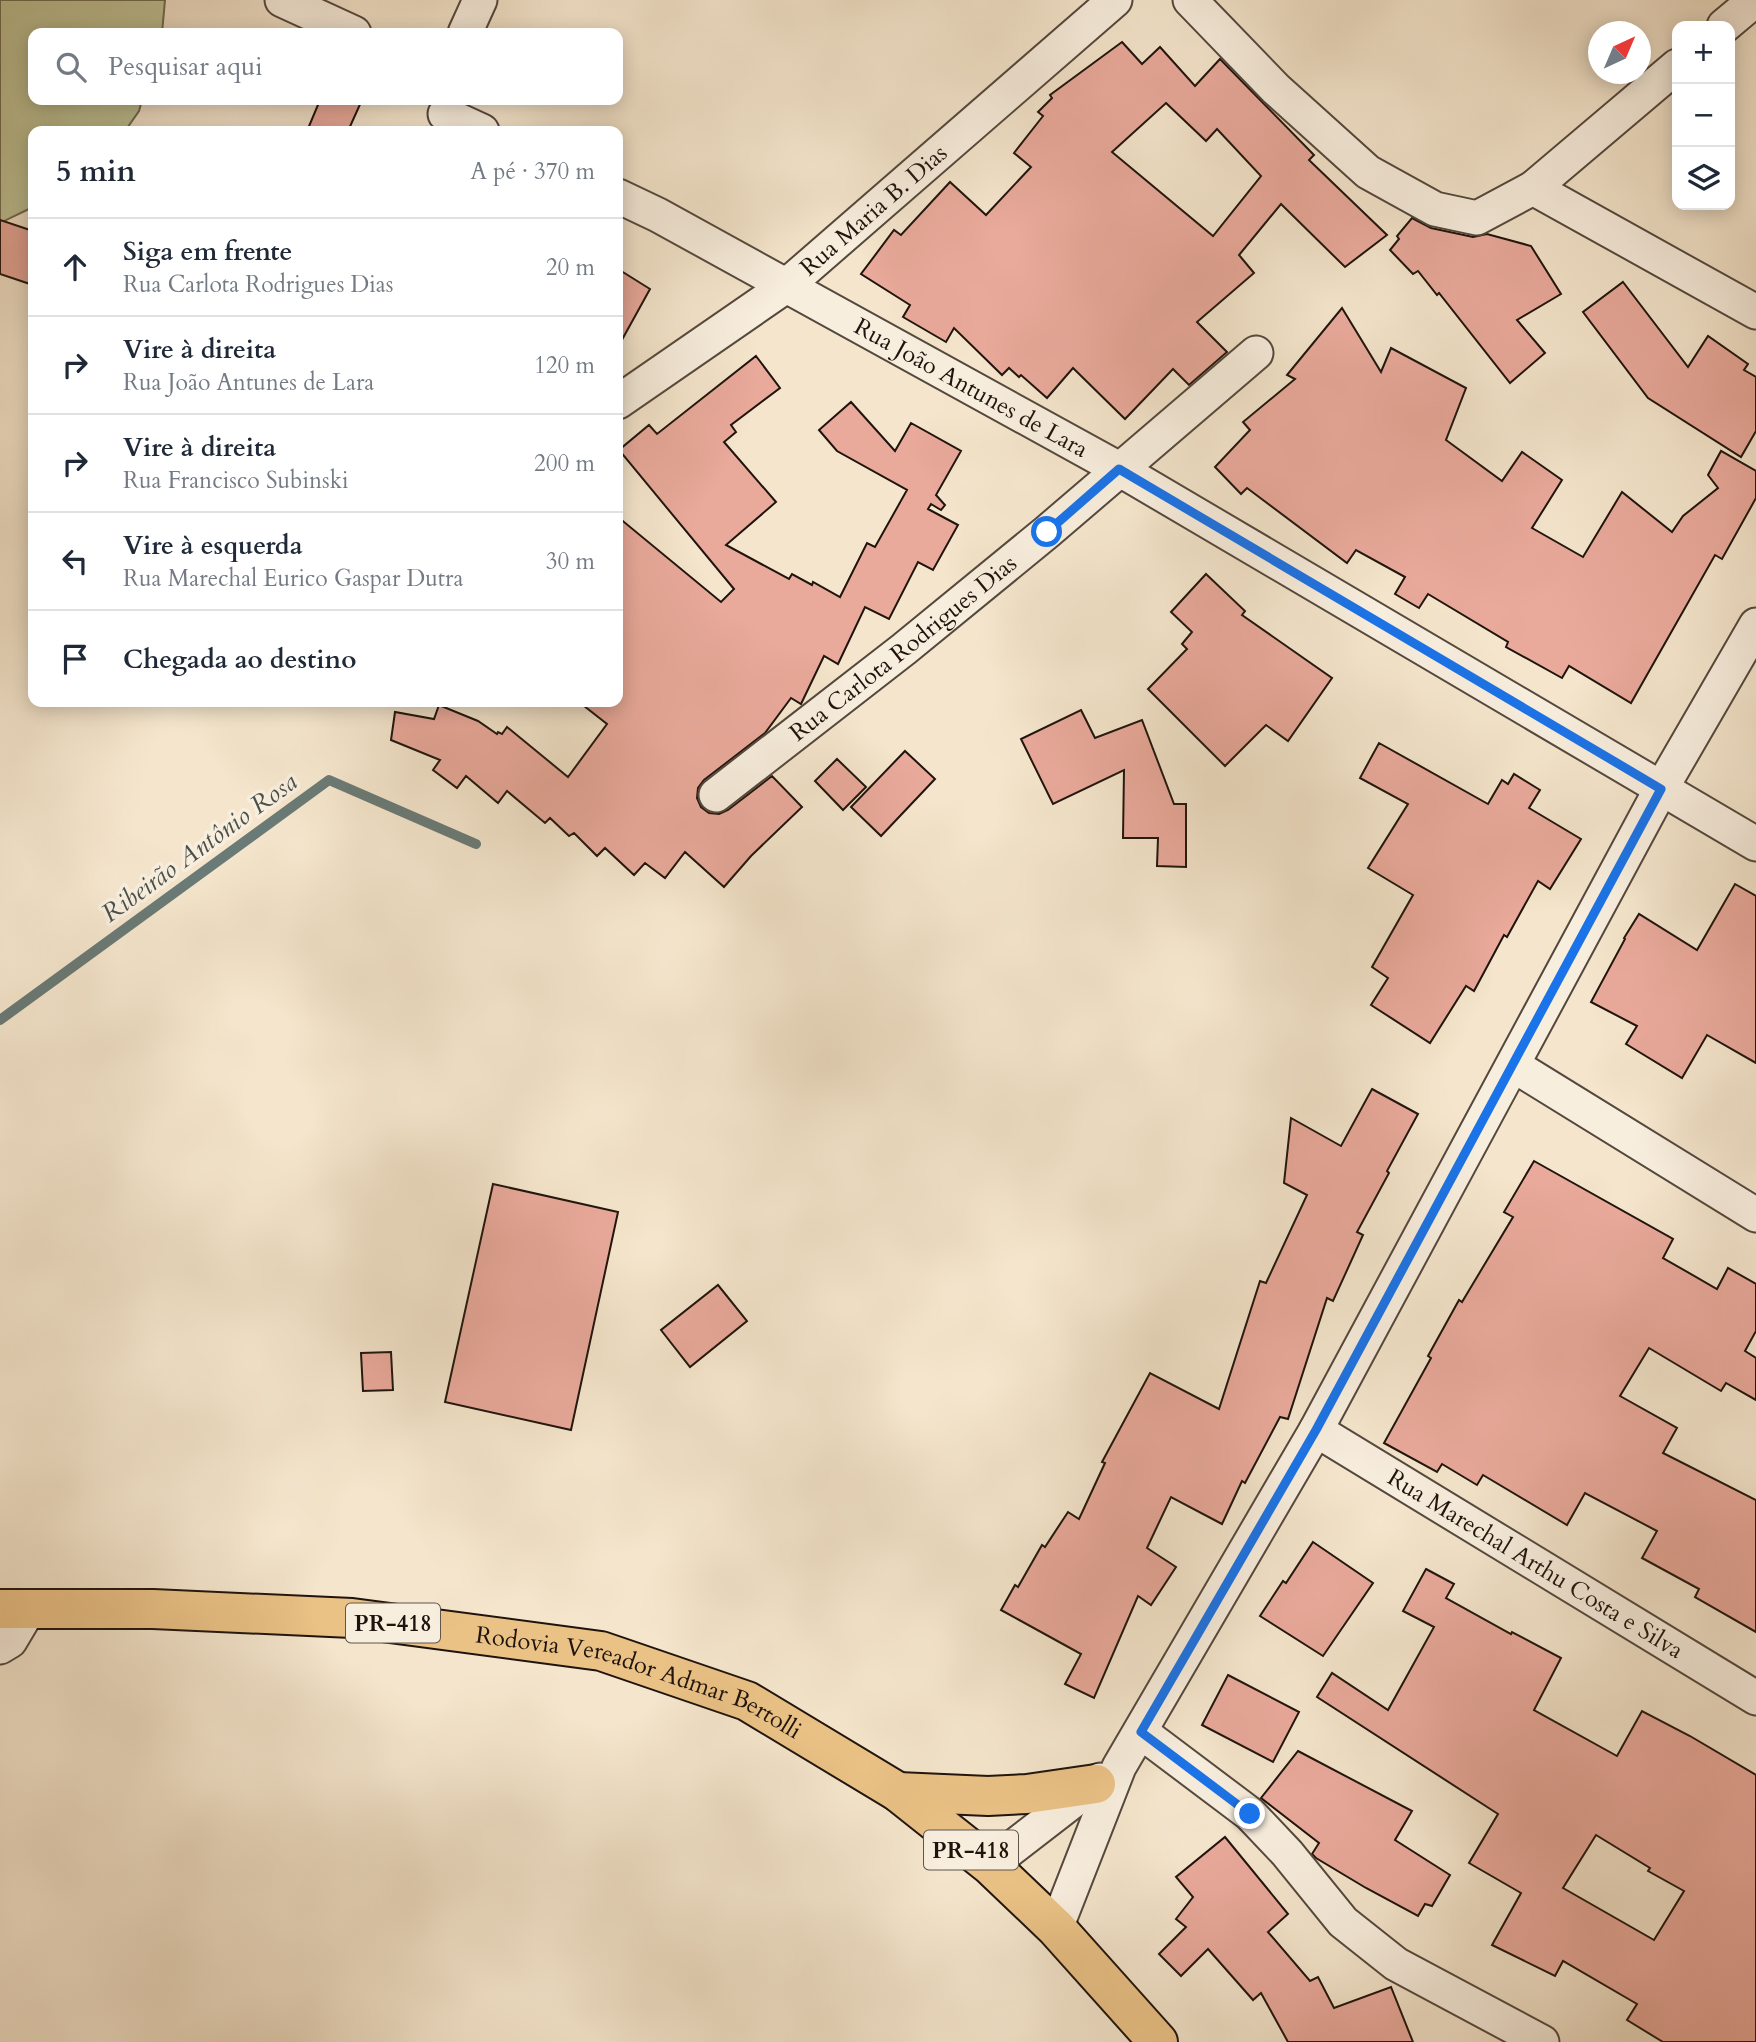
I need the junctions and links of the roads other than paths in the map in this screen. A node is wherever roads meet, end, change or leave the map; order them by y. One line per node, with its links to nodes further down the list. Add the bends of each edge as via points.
1 (282, 0): 7 (street)
2 (480, 0): 8 (street)
3 (1115, 0): 14 (street, Rua Maria B. Dias)
4 (1191, 0): 12 (street, via 1276,89 1368,172 1424,203 1477,218)
5 (1755, 0): 6 (street)
6 (1730, 21)
7 (344, 28)
8 (467, 28)
9 (1672, 70): 12 (street)
10 (442, 115): 11 (street)
11 (470, 126)
12 (1533, 188): 15 (street)
13 (623, 198): 14 (street, Rua João Antunes de Lara)
14 (786, 286): 17 (street, Rua Maria B. Dias); 18 (street, Rua João Antunes de Lara)
15 (1756, 312)
16 (1256, 353): 18 (street, Rua Carlota Rodrigues Dias)
17 (623, 399)
18 (1119, 469): 20 (street, Rua João Antunes de Lara); 21 (street, Rua Carlota Rodrigues Dias, via 904,649)
19 (1756, 625): 20 (street)
20 (1661, 789): 22 (street, Rua João Antunes de Lara); 23 (street)
21 (716, 795)
22 (1756, 844)
23 (1513, 1065): 24 (street); 25 (street)
24 (1756, 1215)
25 (1316, 1430): 28 (street, Rua Marechal Arthu Costa e Silva); 29 (street)
26 (15, 1609): 27 (street, via 10,1641); 31 (highway, Rodovia Vereador Admar Bertolli / PR-418, via 153,1609 352,1618 601,1651 747,1702)
27 (0, 1647)
28 (1756, 1698)
29 (1141, 1732): 30 (street); 35 (street, via 1250,1814 1343,1923 1396,1964)
30 (1108, 1775): 31 (highway, via 1027,1794); 32 (street); 33 (street)
31 (898, 1792): 32 (highway, Rodovia Vereador Admar Bertolli / PR-418)
32 (989, 1865): 33 (highway, Rodovia Vereador Admar Bertolli / PR-418)
33 (1056, 1928): 34 (highway, Rodovia Vereador Admar Bertolli / PR-418)
34 (1158, 2042)
35 (1542, 2042)

